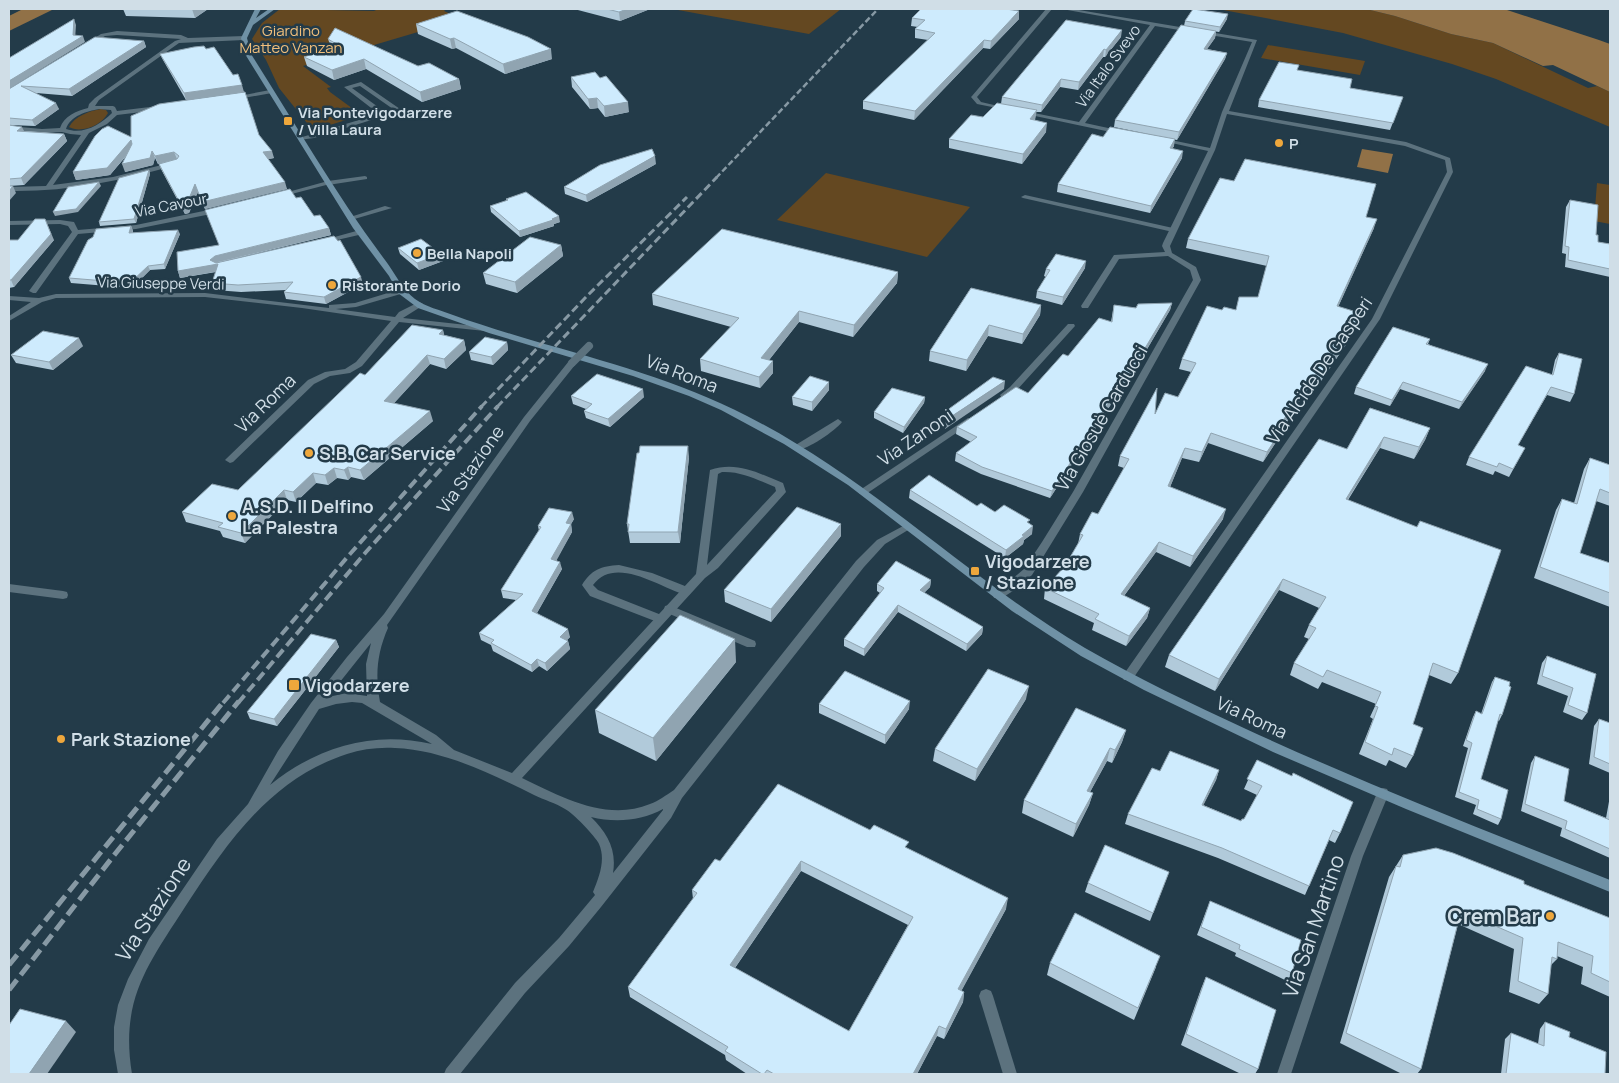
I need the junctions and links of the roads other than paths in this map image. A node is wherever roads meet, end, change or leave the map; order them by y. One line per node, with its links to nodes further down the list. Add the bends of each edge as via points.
1 (258, 9): 5 (main road)
2 (272, 9): 5 (main road)
3 (1049, 9): 17 (street, via 974,99 987,106)
4 (1065, 9): 6 (street)
5 (252, 23): 7 (main road)
6 (1154, 23): 14 (street, via 1256,41); 17 (street, Via Italo Svevo)
7 (244, 38): 8 (street); 10 (main road, Via Roma, via 248,54)
8 (187, 40): 9 (street, via 117,33 103,35); 13 (street, via 177,42 97,99)
9 (80, 50)
10 (270, 92): 11 (street); 22 (main road, Via Roma)
11 (223, 99)
12 (168, 107): 15 (street)
13 (91, 108): 15 (street, via 113,108); 19 (street, via 65,123)
14 (1224, 112): 24 (street); 69 (street, Via Alcide De Gasperi, via 1406,144 1448,159 1450,172 1376,319)
15 (115, 113): 20 (street, via 100,126)
16 (383, 114): 16 (street, via 398,110 361,84 347,87); 22 (street)
17 (1081, 124): 21 (street)
18 (9, 128): 19 (street)
19 (63, 130): 20 (street)
20 (87, 131): 29 (street)
21 (1128, 133)
22 (301, 139): 27 (main road, Via Roma)
23 (1156, 139): 24 (street)
24 (1212, 150): 36 (street)
25 (177, 163): 29 (street, via 99,182)
26 (365, 178): 27 (street)
27 (328, 183): 30 (street); 34 (main road, Via Roma)
28 (9, 189): 29 (street)
29 (47, 189)
30 (272, 197)
31 (1025, 197): 36 (street)
32 (226, 208): 37 (street, Via Cavour, via 136,227)
33 (388, 208): 34 (street)
34 (350, 218): 38 (main road, Via Roma)
35 (9, 223): 37 (street, via 60,222 71,224)
36 (1173, 230): 40 (street, via 1166,246)
37 (76, 232): 41 (street)
38 (360, 232): 39 (street); 42 (main road, Via Roma)
39 (315, 244)
40 (1169, 254): 46 (street, via 1117,257); 64 (street, Via Giosuè Carducci, via 1193,269 1196,280 1050,537 1028,572)
41 (33, 291)
42 (402, 291): 45 (main road, Via Roma); 47 (street, Via Giuseppe Verdi, via 356,305)
43 (9, 298): 44 (street, Via Giuseppe Verdi)
44 (39, 300): 47 (street, Via Giuseppe Verdi, via 56,296 205,295); 48 (street)
45 (419, 304): 49 (street, Via Roma); 51 (main road, Via Roma)
46 (1086, 306)
47 (313, 307): 49 (street, Via Giuseppe Verdi)
48 (9, 319)
49 (396, 320): 51 (street, Via Giuseppe Verdi); 57 (street, Via Roma, via 359,364 311,382)
50 (1071, 326): 53 (street, via 1013,389)
51 (485, 329): 56 (main road, Via Roma, via 674,388 735,414)
52 (589, 346): 66 (street, Via Stazione, bridge, via 527,420)
53 (998, 400)
54 (974, 416): 58 (street, Via Zanoni)
55 (838, 422): 56 (street)
56 (797, 448): 58 (main road, Via Roma)
57 (230, 460)
58 (863, 492): 59 (main road, Via Roma)
59 (908, 527): 64 (main road, Via Roma); 75 (street, via 881,542 860,564)
60 (701, 575): 60 (street, via 781,492 780,485 733,468 723,467 713,472); 62 (street)
61 (9, 588): 63 (street)
62 (686, 592): 65 (street); 67 (street, via 623,569 606,569 590,579 587,585 594,593)
63 (63, 595)
64 (998, 596): 69 (main road, Via Roma, via 1051,632)
65 (669, 610): 67 (street); 68 (street)
66 (388, 617): 70 (street, Via Stazione, via 373,648 370,666); 71 (street, Via Stazione, via 362,646)
67 (660, 619): 73 (street)
68 (752, 644)
69 (1128, 676): 74 (main road, Via Roma, via 1269,745)
70 (374, 703): 71 (street, Via Stazione, via 352,697 332,699); 72 (street, Via Stazione, via 432,738)
71 (318, 706): 77 (street, Via Stazione, via 272,768)
72 (450, 753): 73 (street, Via Stazione); 77 (street, Via Stazione, via 394,743 349,748 292,775)
73 (514, 779): 76 (street, Via Stazione)
74 (1383, 793): 78 (main road, Via Roma); 84 (street, Via San Martino, via 1357,856)
75 (678, 794): 76 (street, Via Stazione, via 653,809 619,817 607,817); 79 (street, Via Stazione, via 667,814)
76 (570, 806): 79 (street, Via Stazione, via 598,832 609,858)
77 (251, 809): 81 (street, Via Stazione, via 206,865 148,951 133,980 124,1006 120,1037)
78 (1610, 886)
79 (596, 903): 82 (street, Via Stazione, via 520,988)
80 (986, 996): 83 (street)
81 (125, 1074)
82 (451, 1074)
83 (1010, 1074)
84 (1284, 1074)

